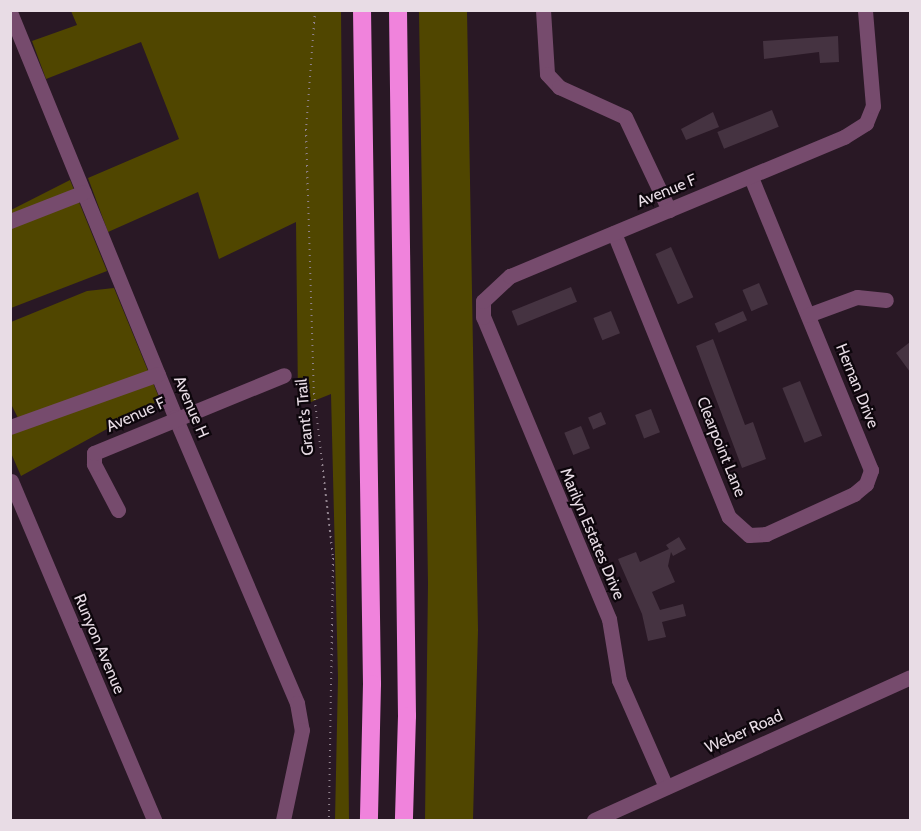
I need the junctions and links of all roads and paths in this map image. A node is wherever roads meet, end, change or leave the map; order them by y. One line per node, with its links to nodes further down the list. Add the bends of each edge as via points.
1 (315, 10): 26 (path, Grant's Trail, via 306,129 314,393 333,558)
2 (362, 10): 27 (highway, via 372,684)
3 (398, 10): 28 (highway, via 407,692)
4 (543, 10): 9 (street, via 543,68 559,87 625,117)
5 (865, 10): 7 (street, Avenue F, via 873,106 866,123 843,138)
6 (12, 19): 8 (street, Avenue H)
7 (751, 177): 9 (street, Avenue F); 14 (street, Hernan Drive)
8 (84, 192): 10 (street); 15 (street, Avenue H)
9 (669, 210): 11 (street, Avenue F)
10 (10, 221)
11 (614, 233): 12 (street, Avenue F, via 510,276); 19 (street, Clearpoint Lane, via 729,517 740,530 749,535 766,534 854,495 867,484)
12 (484, 297): 23 (street, Marilyn Estates Drive, via 483,317 609,619 619,680)
13 (886, 300): 14 (street, via 857,297)
14 (808, 315): 19 (street, Hernan Drive)
15 (158, 374): 17 (street, Avenue H); 18 (street)
16 (284, 375): 17 (street, Avenue F)
17 (175, 417): 21 (street, Avenue F, via 94,453 94,464); 25 (street, Avenue H, via 297,703 302,730)
18 (10, 427)
19 (871, 470)
20 (11, 481): 24 (street, Runyon Avenue)
21 (118, 510)
22 (910, 677): 23 (street, Weber Road)
23 (666, 787): 29 (street, Weber Road)
24 (154, 820)
25 (283, 820)
26 (329, 820)
27 (369, 820)
28 (404, 820)
29 (594, 820)

